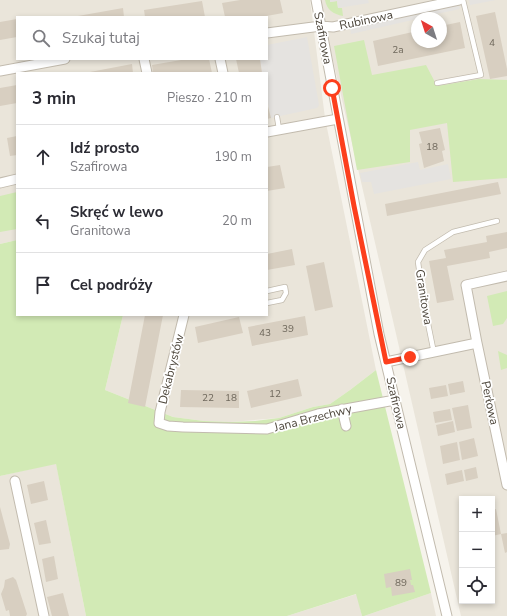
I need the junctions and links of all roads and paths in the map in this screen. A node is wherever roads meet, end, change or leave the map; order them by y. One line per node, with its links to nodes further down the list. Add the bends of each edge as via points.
1 (316, 0): 4 (street, Szafirowa)
2 (459, 0): 4 (street, Rubinowa, via 333,27)
3 (463, 0): 12 (lane, via 481,75)
4 (321, 26): 5 (street, Rubinowa); 14 (street, Szafirowa)
5 (268, 33)
6 (60, 60): 9 (street)
7 (144, 60): 10 (street)
8 (220, 60): 11 (street)
9 (0, 71)
10 (146, 72)
11 (223, 72)
12 (438, 83)
13 (277, 117): 15 (lane)
14 (338, 119): 15 (street); 26 (street, Szafirowa)
15 (279, 129): 16 (street)
16 (268, 132)
17 (16, 179): 18 (street)
18 (0, 183)
19 (497, 221): 25 (lane, Granitowa, via 452,232 425,250 418,262)
20 (507, 276): 24 (street, via 466,285)
21 (268, 291): 22 (lane, via 285,287 286,293 282,300)
22 (268, 303)
23 (184, 316): 29 (street, Dekabrystów)
24 (477, 343): 25 (street); 32 (street, Perłowa)
25 (434, 353): 26 (street)
26 (386, 362): 27 (street, Szafirowa)
27 (395, 400): 28 (street, Jana Brzechwy); 34 (street, Szafirowa)
28 (342, 409): 29 (street, Jana Brzechwy, via 267,429 175,426); 30 (street)
29 (159, 423)
30 (346, 426)
31 (15, 481): 33 (street)
32 (507, 485)
33 (44, 616)
34 (447, 616)

